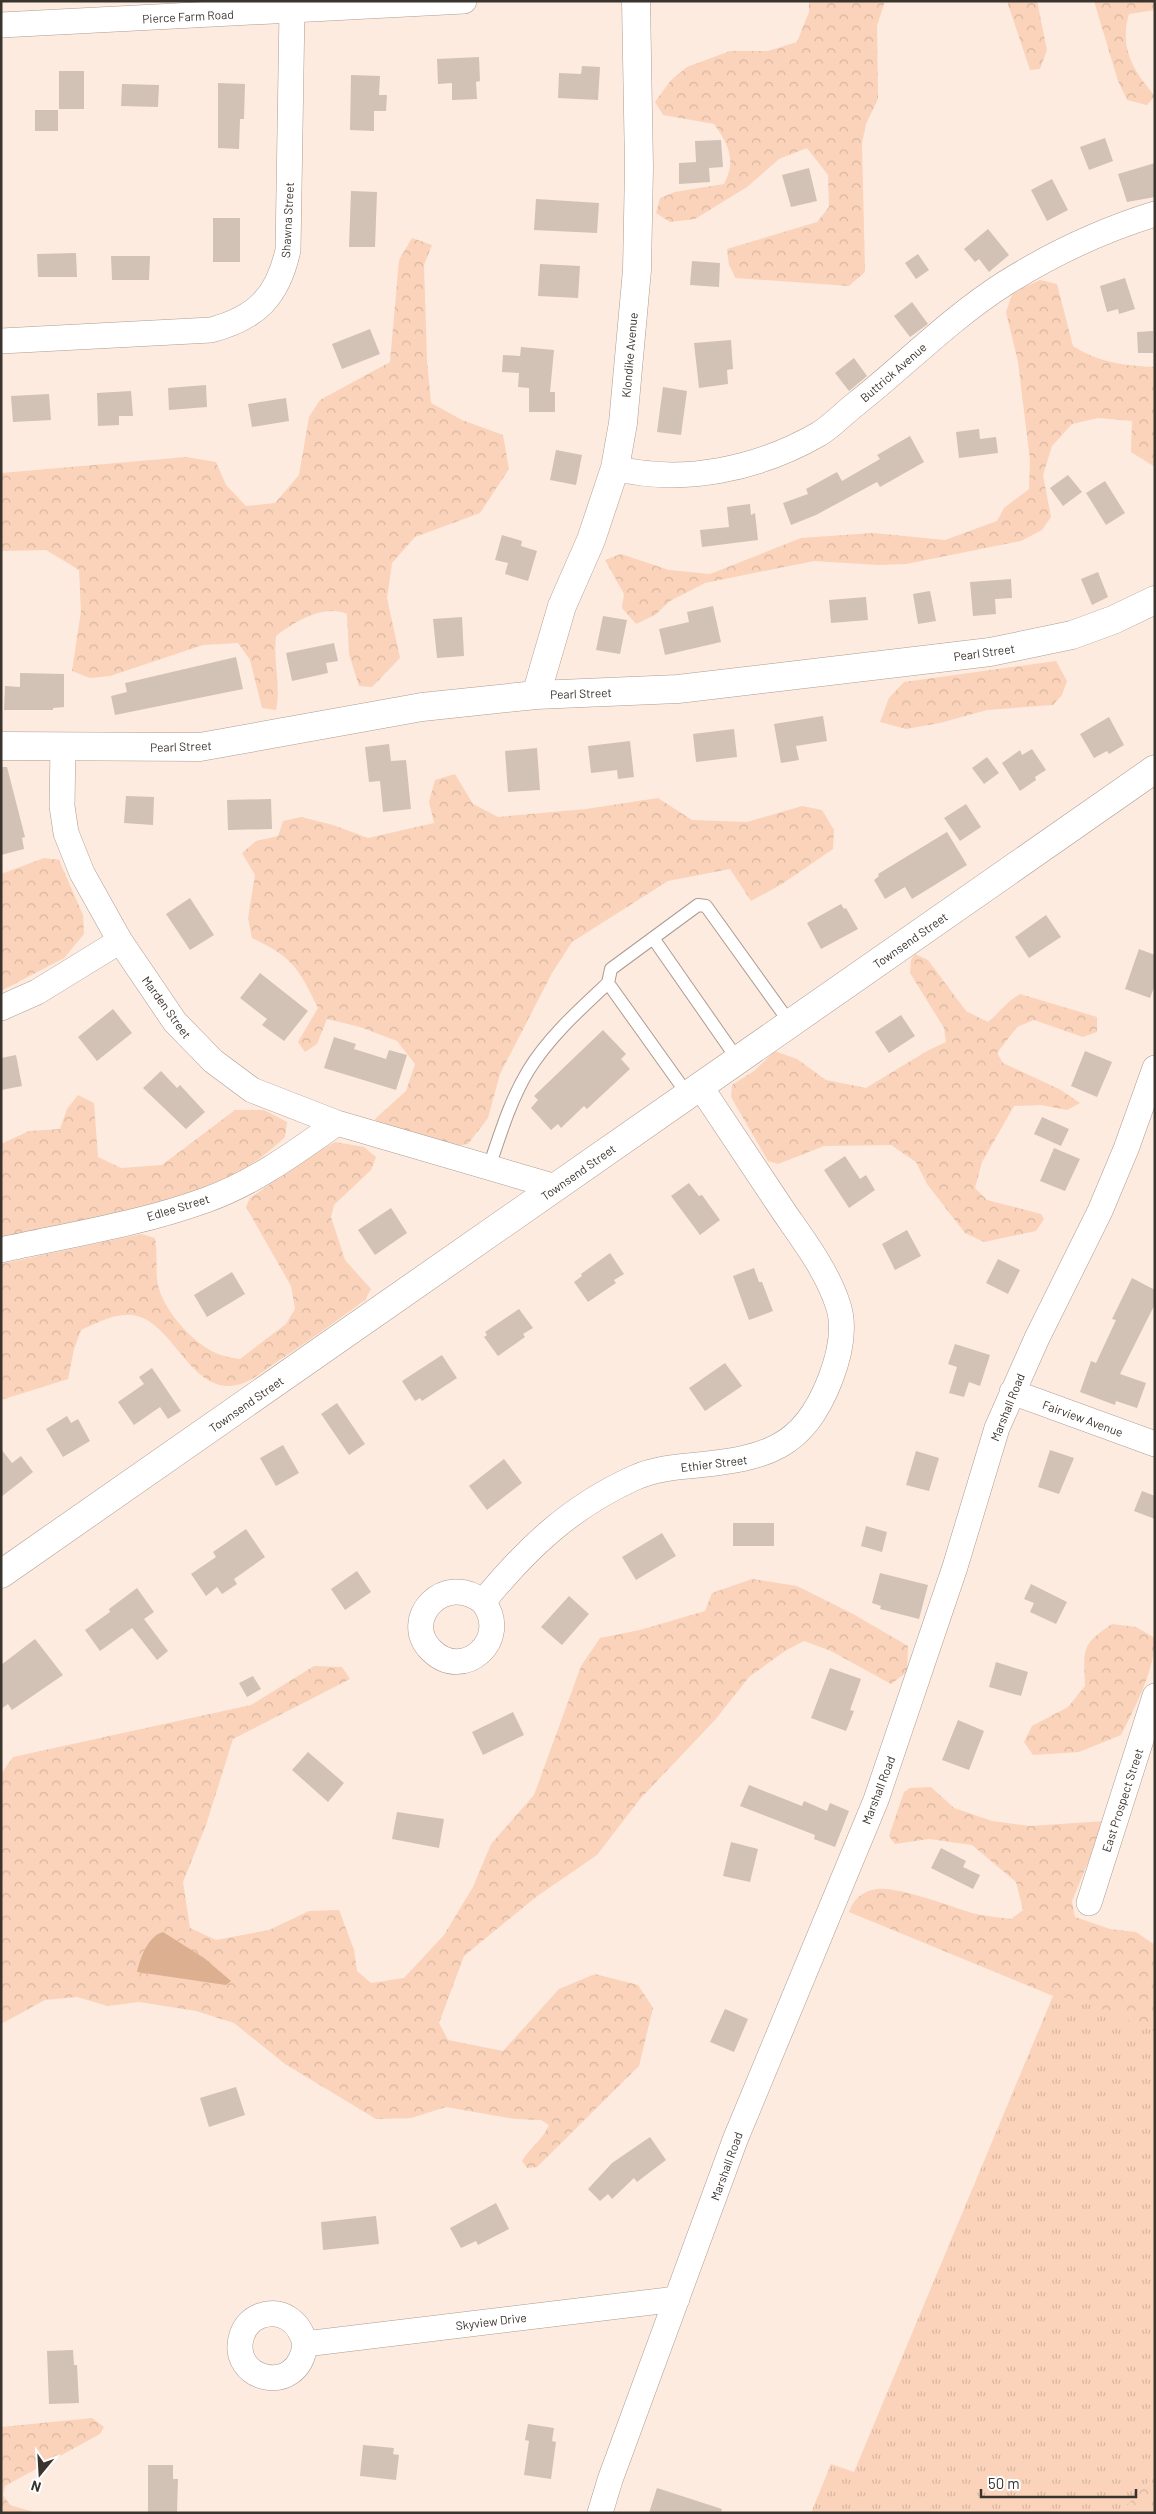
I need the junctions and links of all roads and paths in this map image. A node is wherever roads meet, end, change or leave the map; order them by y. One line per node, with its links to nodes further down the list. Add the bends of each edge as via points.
1 (464, 1): 3 (street, Pierce Farm Road)
2 (636, 1): 7 (street, Klondike Avenue, via 637,270 623,423)
3 (292, 10): 4 (street, Pierce Farm Road); 6 (street, Shawna Street, via 288,250 284,270 265,301 236,324 211,330)
4 (1, 25)
5 (1155, 214): 7 (street, Buttrick Avenue, via 1122,224 1004,284 954,321 820,433 771,457 721,470 678,476 642,475)
6 (1, 341)
7 (615, 468): 9 (street, Klondike Avenue, via 562,606)
8 (1155, 600): 9 (street, Pearl Street, via 1072,634 990,652 670,690)
9 (536, 695): 11 (street, Pearl Street, via 422,707 200,747)
10 (1, 746): 11 (street, Pearl Street)
11 (63, 746): 14 (street, Marden Street, via 62,806 66,833 82,873)
12 (1155, 769): 17 (street, Townsend Street)
13 (653, 938): 15 (lane, via 611,969); 17 (lane, via 698,905 706,906); 18 (lane)
14 (120, 941): 16 (street, via 37,992); 21 (street, Marden Street, via 175,1022 213,1061 252,1090)
15 (608, 983): 20 (lane); 22 (lane, via 570,1018 528,1071 510,1108)
16 (1, 1008)
17 (790, 1023): 18 (street, Townsend Street)
18 (738, 1060): 20 (street, Townsend Street)
19 (1155, 1068): 25 (street, Marshall Road, via 1100,1211)
20 (694, 1091): 23 (street, Townsend Street); 28 (street, Ethier Street, via 811,1253 834,1294 842,1328 828,1384 807,1422 786,1443 756,1457 665,1468 618,1486 533,1544)
21 (337, 1123): 22 (street, Marden Street); 24 (street, Edlee Street, via 261,1174 208,1200 174,1211)
22 (489, 1168): 23 (street, Marden Street)
23 (556, 1187): 27 (street, Townsend Street)
24 (1, 1250)
25 (1012, 1392): 26 (street, Fairview Avenue); 31 (street, Marshall Road, via 997,1428 955,1567 876,1800 739,2131)
26 (1155, 1444)
27 (1, 1574)
28 (483, 1602)
29 (1155, 1696): 30 (street, East Prospect Street)
30 (1088, 1903)
31 (677, 2299): 32 (street, Skyview Drive); 33 (street, Marshall Road)
32 (305, 2344)
33 (600, 2513)

